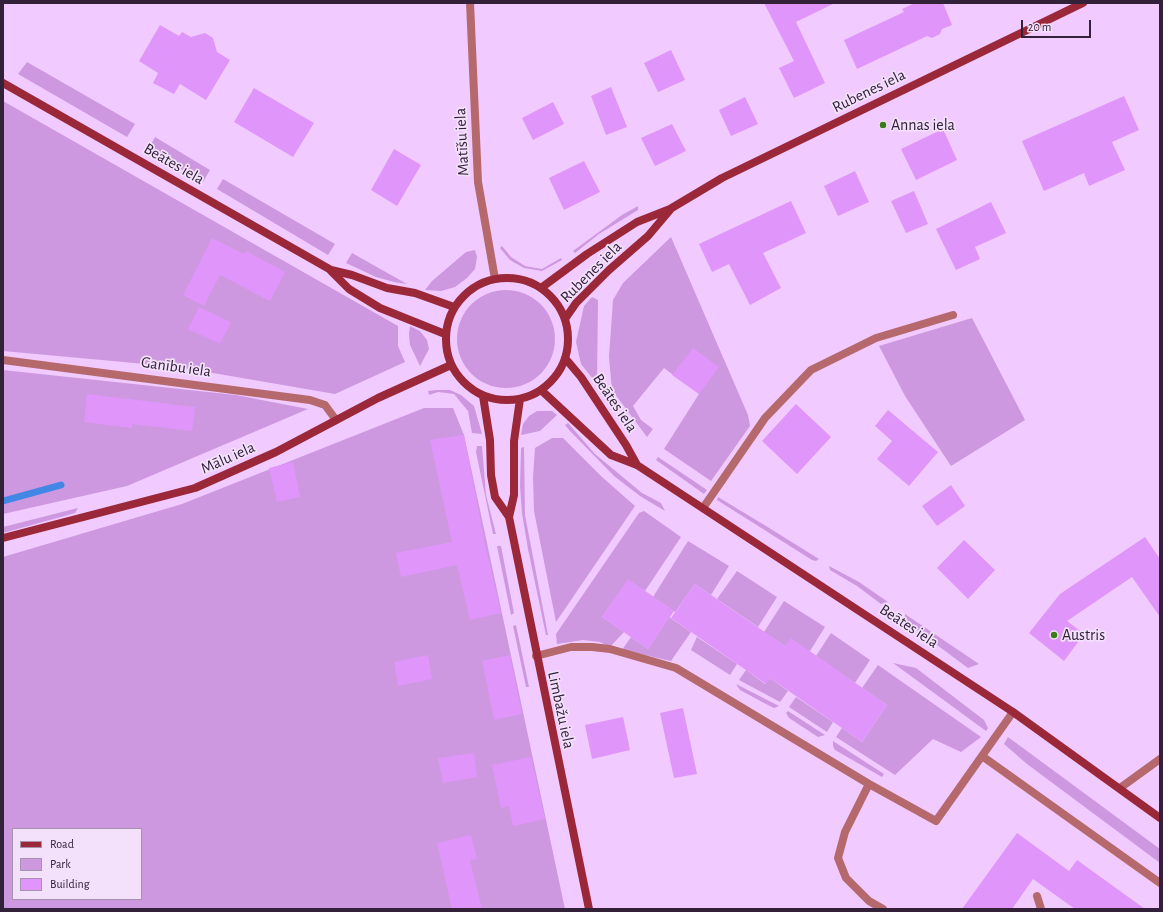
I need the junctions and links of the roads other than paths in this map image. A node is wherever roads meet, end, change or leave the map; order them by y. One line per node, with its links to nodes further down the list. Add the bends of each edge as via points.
1 (470, 3): 6 (street, Matīšu iela, via 478,182)
2 (1083, 3): 4 (main road, Rubenes iela, via 722,178)
3 (3, 83): 5 (main road, Beātes iela)
4 (670, 209): 7 (main road, Rubenes iela, via 637,222); 10 (main road, Rubenes iela, via 648,236 576,303)
5 (331, 270): 8 (main road, Beātes iela, via 387,288 415,293); 11 (main road, Beātes iela, via 349,289 380,308)
6 (495, 279): 7 (main road, via 527,281); 8 (main road, via 465,294)
7 (541, 288): 10 (main road)
8 (454, 307): 11 (main road)
9 (953, 315): 20 (street, via 876,338 811,370 765,418)
10 (565, 319): 12 (main road, via 568,332)
11 (445, 334): 14 (main road, via 446,350)
12 (565, 358): 15 (main road, via 552,381); 19 (main road, Beātes iela, via 581,376)
13 (3, 360): 18 (street, Ganību iela, via 310,400 325,405)
14 (451, 365): 16 (main road, via 459,378); 18 (main road, Mālu iela)
15 (541, 390): 17 (main road); 19 (main road, Beātes iela, via 611,455)
16 (483, 396): 17 (main road, via 495,400); 21 (main road, Limbažu iela, via 490,440 491,475 496,497)
17 (520, 399): 21 (main road, Limbažu iela, via 514,441 514,495)
18 (336, 420): 22 (main road, Mālu iela, via 276,452 195,488)
19 (637, 465): 20 (main road, Beātes iela)
20 (703, 508): 24 (main road, Beātes iela)
21 (508, 517): 23 (main road, Limbažu iela)
22 (3, 538)
23 (536, 656): 27 (street, via 571,647 592,647 610,649 676,668); 32 (main road, Limbažu iela)
24 (1013, 712): 25 (street); 28 (main road, Beātes iela)
25 (982, 756): 27 (street, via 936,821); 30 (street)
26 (1160, 759): 28 (street)
27 (869, 784): 33 (street, via 845,832 838,858 846,878 869,901)
28 (1120, 788): 29 (main road, Beātes iela)
29 (1160, 818)
30 (1160, 883)
31 (1037, 896): 34 (street)
32 (588, 909)
33 (883, 909)
34 (1041, 909)

